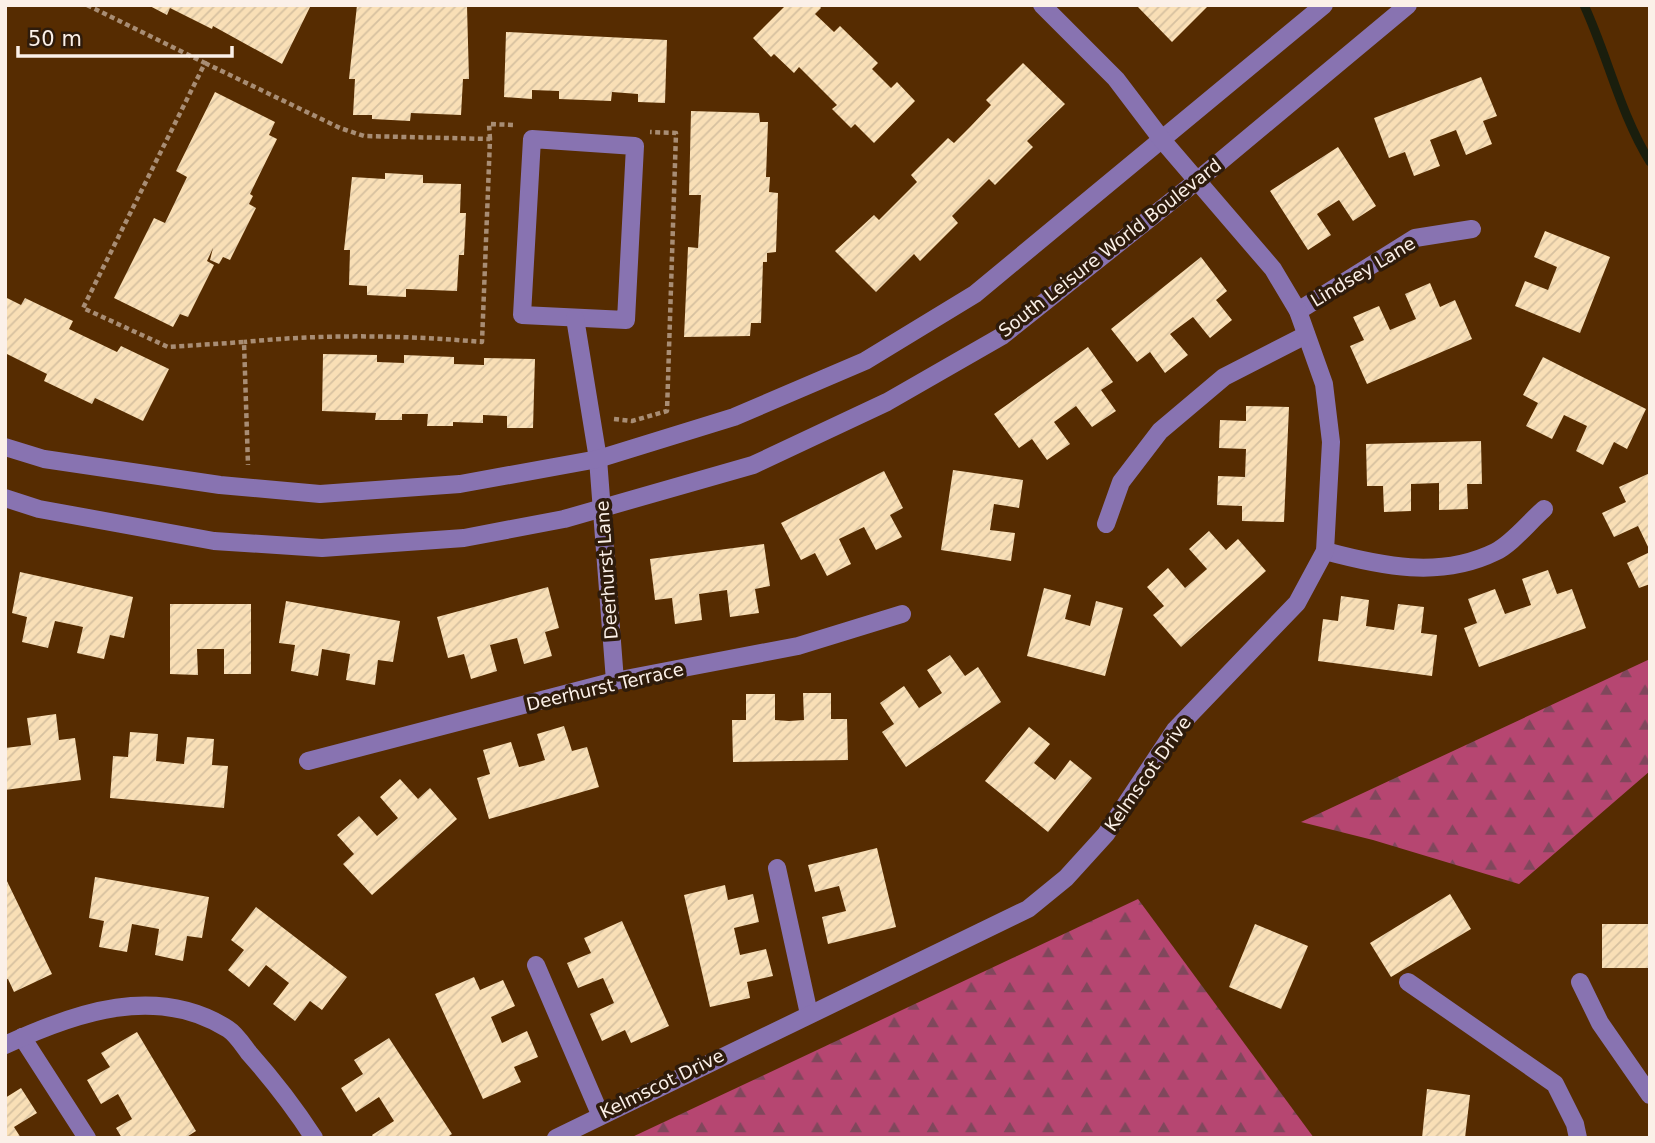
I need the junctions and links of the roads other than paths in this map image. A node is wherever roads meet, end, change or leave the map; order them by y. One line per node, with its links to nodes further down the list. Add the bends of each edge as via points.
1 (1042, 5): 4 (street, Kelmscot Drive, via 1116,79)
2 (1324, 5): 4 (street)
3 (1408, 5): 5 (street, South Leisure World Boulevard)
4 (1164, 141): 5 (street, Kelmscot Drive); 11 (street, via 975,294 865,361 734,417)
5 (1198, 180): 7 (street, Kelmscot Drive, via 1273,269); 14 (street, South Leisure World Boulevard, via 1002,336 887,402 753,465)
6 (1472, 229): 7 (street, Lindsey Lane, via 1415,238)
7 (1298, 311): 9 (street, Kelmscot Drive)
8 (575, 318): 8 (street, via 522,315 531,139 635,146 626,320); 11 (street, Deerhurst Lane)
9 (1307, 335): 15 (street, Lindsey Lane, via 1224,377 1160,431 1121,482); 16 (street, Kelmscot Drive, via 1324,384 1331,442)
10 (5, 447): 11 (street, via 44,459 320,494 460,484)
11 (598, 459): 14 (street, Deerhurst Lane)
12 (5, 499): 14 (street, South Leisure World Boulevard, via 214,541 322,548 464,538)
13 (1544, 509): 16 (street, via 1497,552 1448,568 1383,566)
14 (603, 511): 18 (street, Deerhurst Lane)
15 (1106, 524)
16 (1325, 551): 24 (street, Kelmscot Drive, via 1297,604 1175,730 1106,834 1066,878 1028,909)
17 (902, 614): 18 (street, Deerhurst Terrace, via 798,646)
18 (615, 681): 19 (street, Deerhurst Terrace)
19 (308, 761)
20 (778, 868): 24 (street)
21 (536, 965): 28 (street)
22 (1408, 982): 32 (street, via 1555,1084)
23 (1580, 982): 27 (street, via 1600,1023)
24 (809, 1014): 28 (street, Kelmscot Drive)
25 (22, 1037): 26 (street); 29 (street); 30 (street, via 48,1025 137,1003 185,1008 230,1030 289,1100)
26 (5, 1045)
27 (1650, 1095)
28 (600, 1114): 31 (street, Kelmscot Drive)
29 (87, 1138)
30 (314, 1138)
31 (555, 1138)
32 (1578, 1138)

